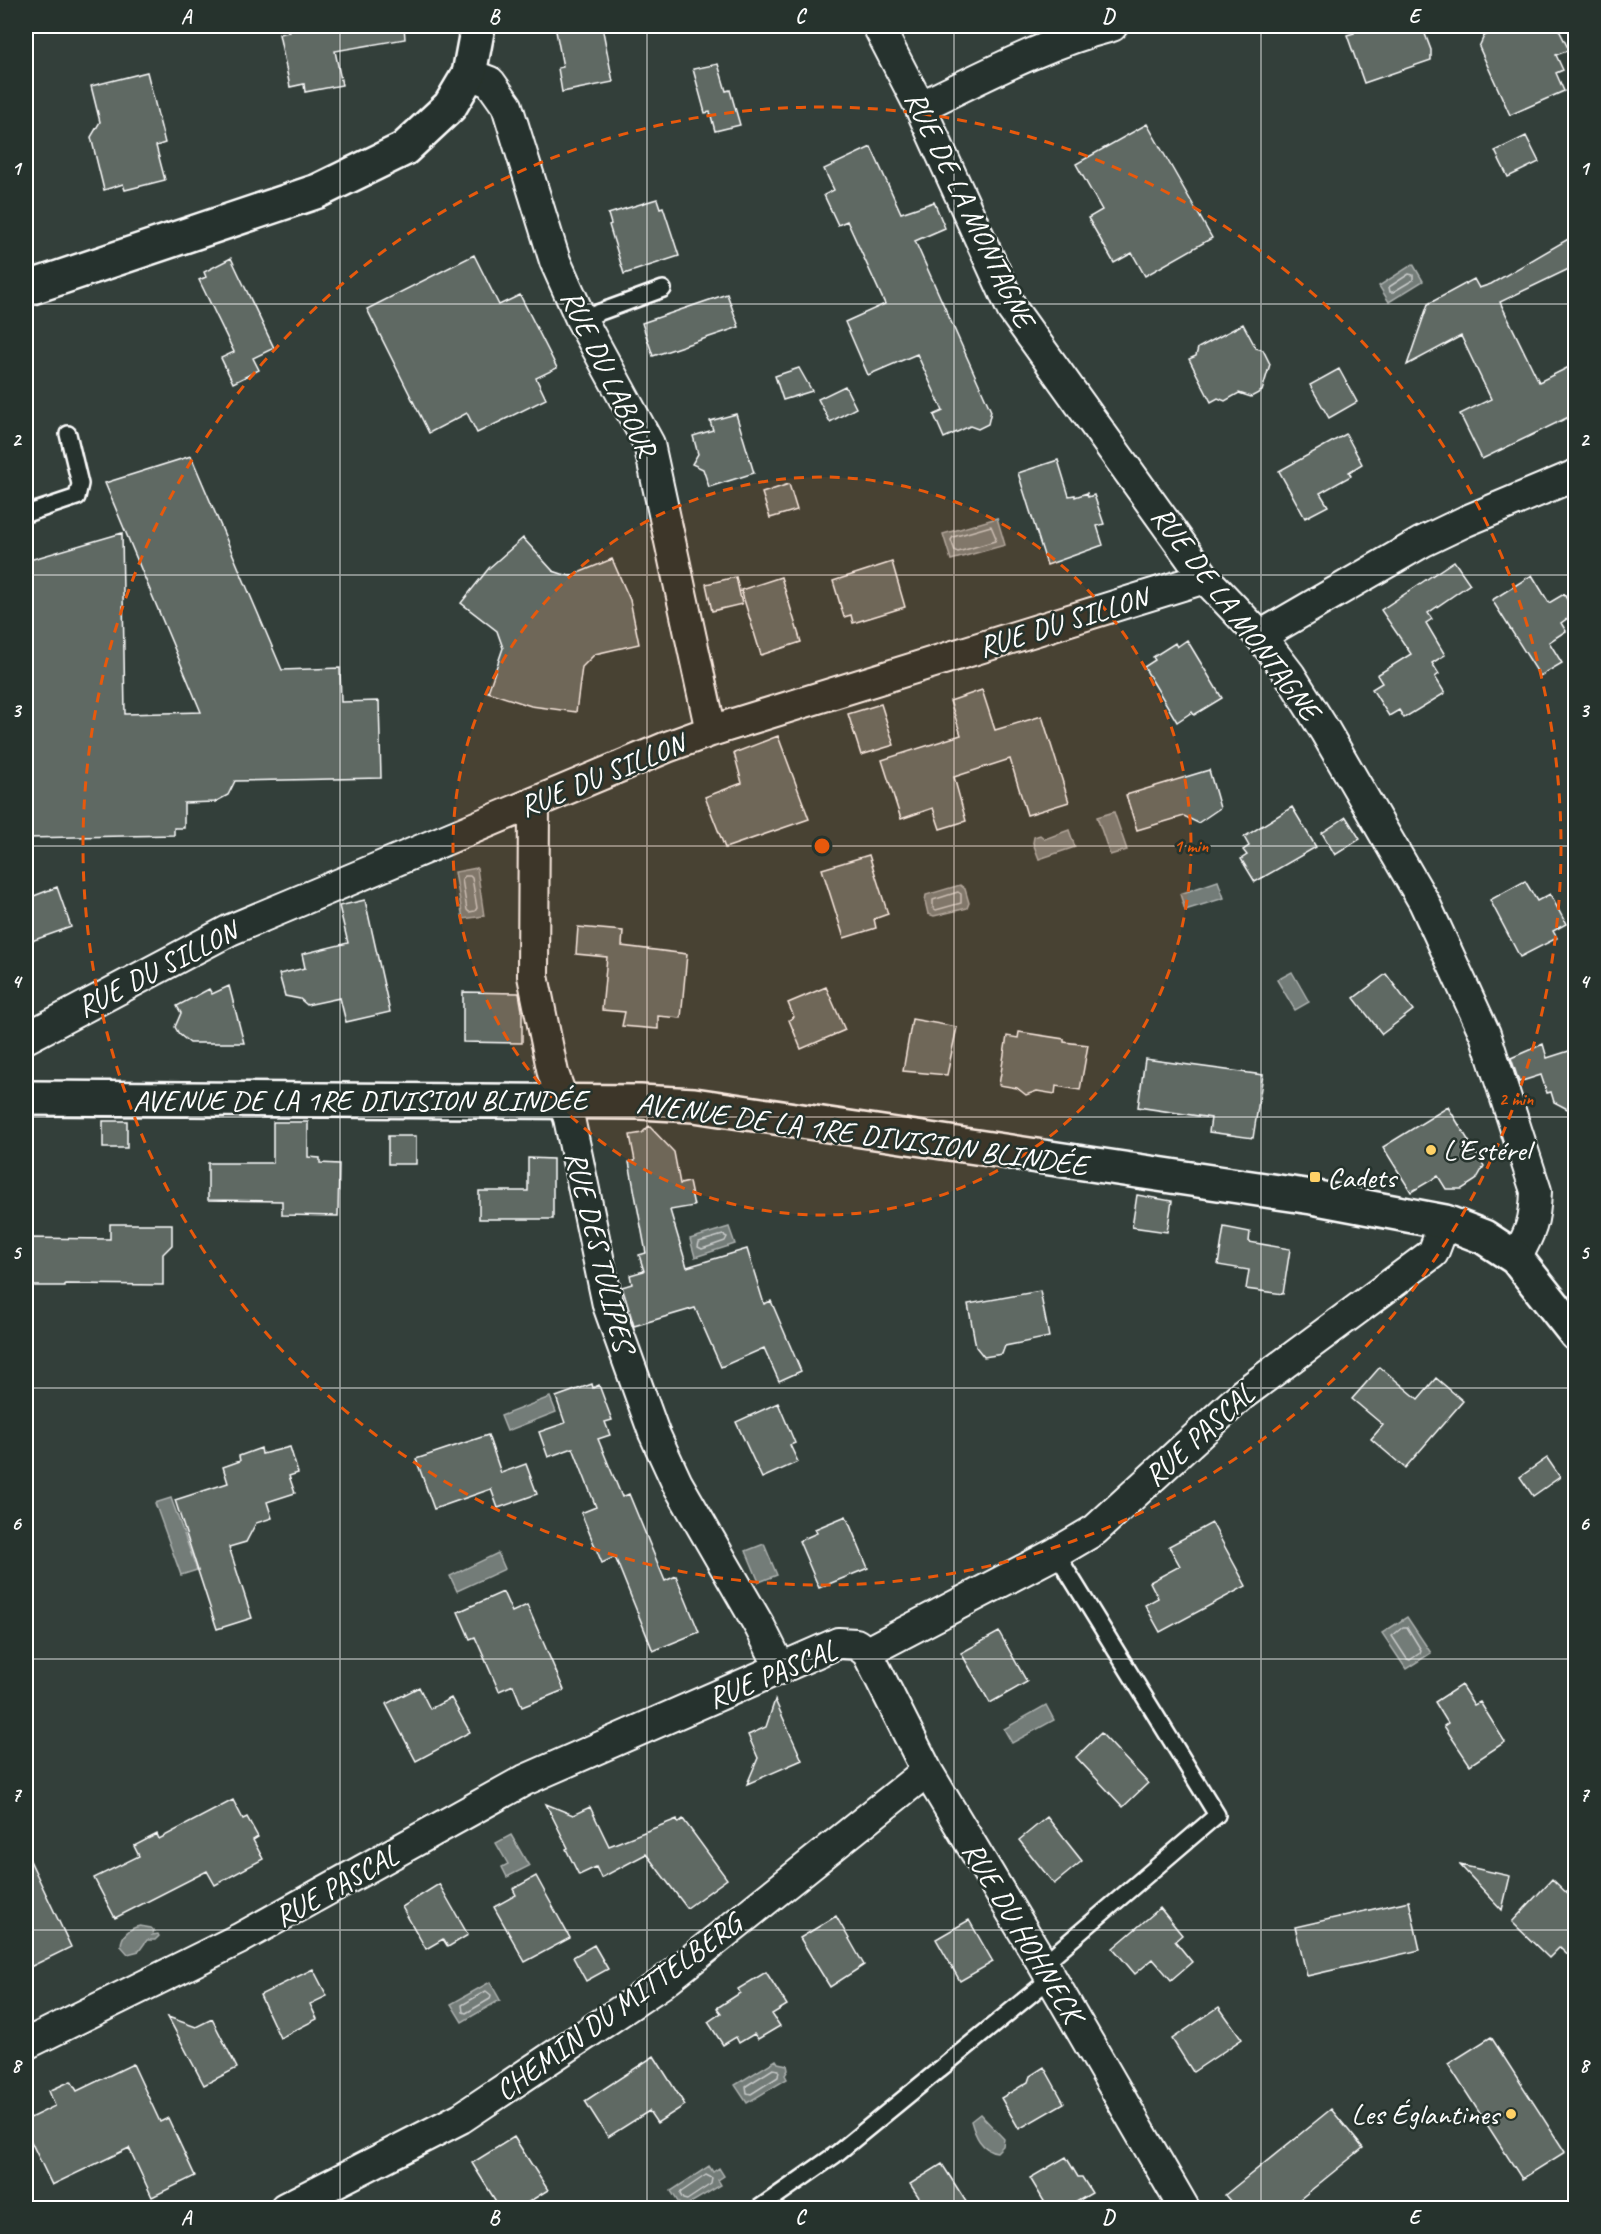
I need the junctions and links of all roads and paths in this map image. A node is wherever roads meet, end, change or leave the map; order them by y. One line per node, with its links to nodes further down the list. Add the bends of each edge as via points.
1 (477, 26): 4 (main road)
2 (879, 26): 5 (street, RUE DE LA MONTAGNE)
3 (1112, 26): 5 (street, via 1020,58)
4 (469, 74): 6 (main road, via 450,106 404,149 366,168 274,207); 8 (street, RUE DU LABOUR, via 489,82 507,106 555,261)
5 (920, 107): 12 (street, RUE DE LA MONTAGNE, via 1012,309)
6 (26, 289)
7 (663, 289): 8 (lane)
8 (581, 319): 14 (street, RUE DU LABOUR, via 649,444)
9 (68, 434): 11 (lane, via 80,484 77,497)
10 (1575, 475): 13 (street, via 1422,542)
11 (26, 514)
12 (1205, 578): 13 (street, RUE DE LA MONTAGNE); 14 (street, RUE DU SILLON)
13 (1260, 636): 20 (street, RUE DE LA MONTAGNE, via 1325,731 1424,902 1485,1034 1536,1191 1533,1224)
14 (711, 731): 15 (street, RUE DU SILLON)
15 (534, 803): 16 (street, RUE DU SILLON, via 230,930); 18 (street, RUE DES TULIPES, via 534,976 553,1073)
16 (26, 1038)
17 (26, 1098): 18 (main road, AVENUE DE LA 1RE DIVISION BLINDÉE)
18 (563, 1102): 19 (main road, AVENUE DE LA 1RE DIVISION BLINDÉE, via 706,1107 1312,1197); 24 (street, RUE DES TULIPES, via 608,1305 654,1433 677,1484)
19 (1445, 1222): 20 (main road, AVENUE DE LA 1RE DIVISION BLINDÉE, via 1484,1237); 22 (street, RUE PASCAL, via 1433,1253 1243,1394 1095,1530)
20 (1516, 1258): 21 (main road, AVENUE DE LA 1RE DIVISION BLINDÉE)
21 (1575, 1334)
22 (1056, 1553): 23 (street, RUE PASCAL); 26 (lane, via 1217,1815)
23 (867, 1652): 24 (street, RUE PASCAL, via 856,1644 837,1643); 25 (street, RUE DU HOHNECK)
24 (780, 1667): 27 (street, RUE PASCAL, via 525,1780 239,1939)
25 (927, 1771): 26 (street, RUE DU HOHNECK); 28 (street, CHEMIN DU MITTELBERG, via 661,1984 461,2118)
26 (1047, 1971): 29 (lane, via 835,2155); 30 (street, RUE DU HOHNECK)
27 (26, 2044)
28 (285, 2208)
29 (759, 2208)
30 (1184, 2208)

